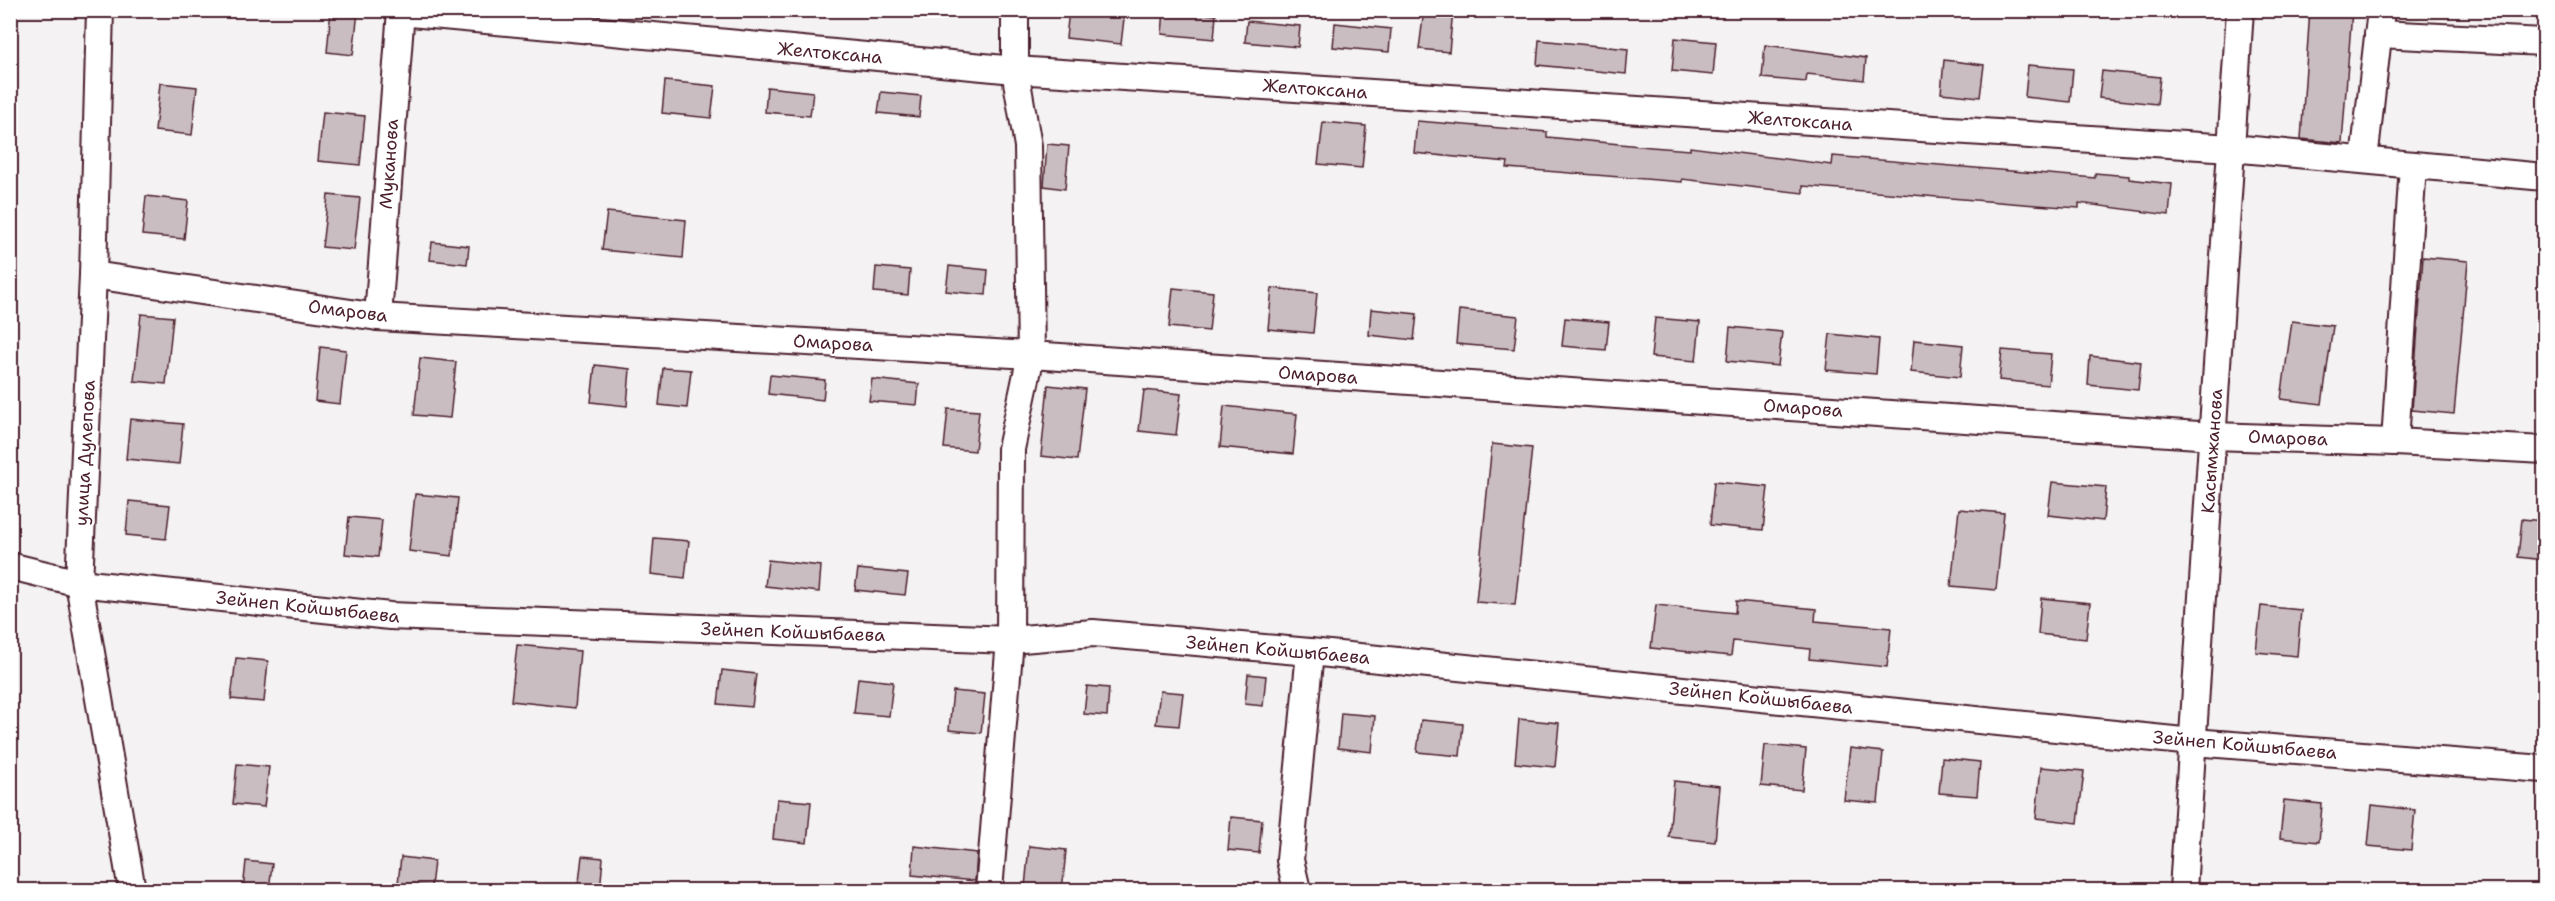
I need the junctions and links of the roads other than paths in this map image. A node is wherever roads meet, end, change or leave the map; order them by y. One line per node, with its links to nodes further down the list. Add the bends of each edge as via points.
1 (100, 10): 12 (street, улица Дулепова)
2 (1015, 10): 7 (street)
3 (2240, 10): 8 (street, Касымжанова)
4 (401, 11): 7 (street, Желтоксана); 13 (street, Муканова)
5 (2379, 22): 6 (street); 9 (street)
6 (2544, 42)
7 (1015, 70): 8 (street, Желтоксана); 14 (street, via 1028,146)
8 (2231, 148): 9 (street, Желтоксана); 15 (street, Касымжанова)
9 (2364, 160): 10 (street, Желтоксана)
10 (2413, 165): 11 (street, Желтоксана); 16 (street)
11 (2544, 177)
12 (93, 276): 13 (street, Омарова); 19 (street, улица Дулепова)
13 (378, 316): 14 (street, Омарова)
14 (1031, 355): 15 (street, Омарова); 20 (street, via 1011,449)
15 (2213, 436): 16 (street, Омарова); 22 (street, Касымжанова)
16 (2395, 442): 17 (street, Омарова)
17 (2544, 450)
18 (10, 566): 19 (street, Зейнеп Койшыбаева)
19 (79, 584): 20 (street, Зейнеп Койшыбаева, via 390,616); 24 (street, улица Дулепова)
20 (1010, 640): 21 (street, Зейнеп Койшыбаева, via 1094,633); 25 (street)
21 (1311, 652): 22 (street, Зейнеп Койшыбаева); 26 (street, via 1290,860)
22 (2193, 742): 23 (street, Зейнеп Койшыбаева); 27 (street, Касымжанова)
23 (2544, 769)
24 (132, 891)
25 (989, 891)
26 (1297, 891)
27 (2183, 891)

